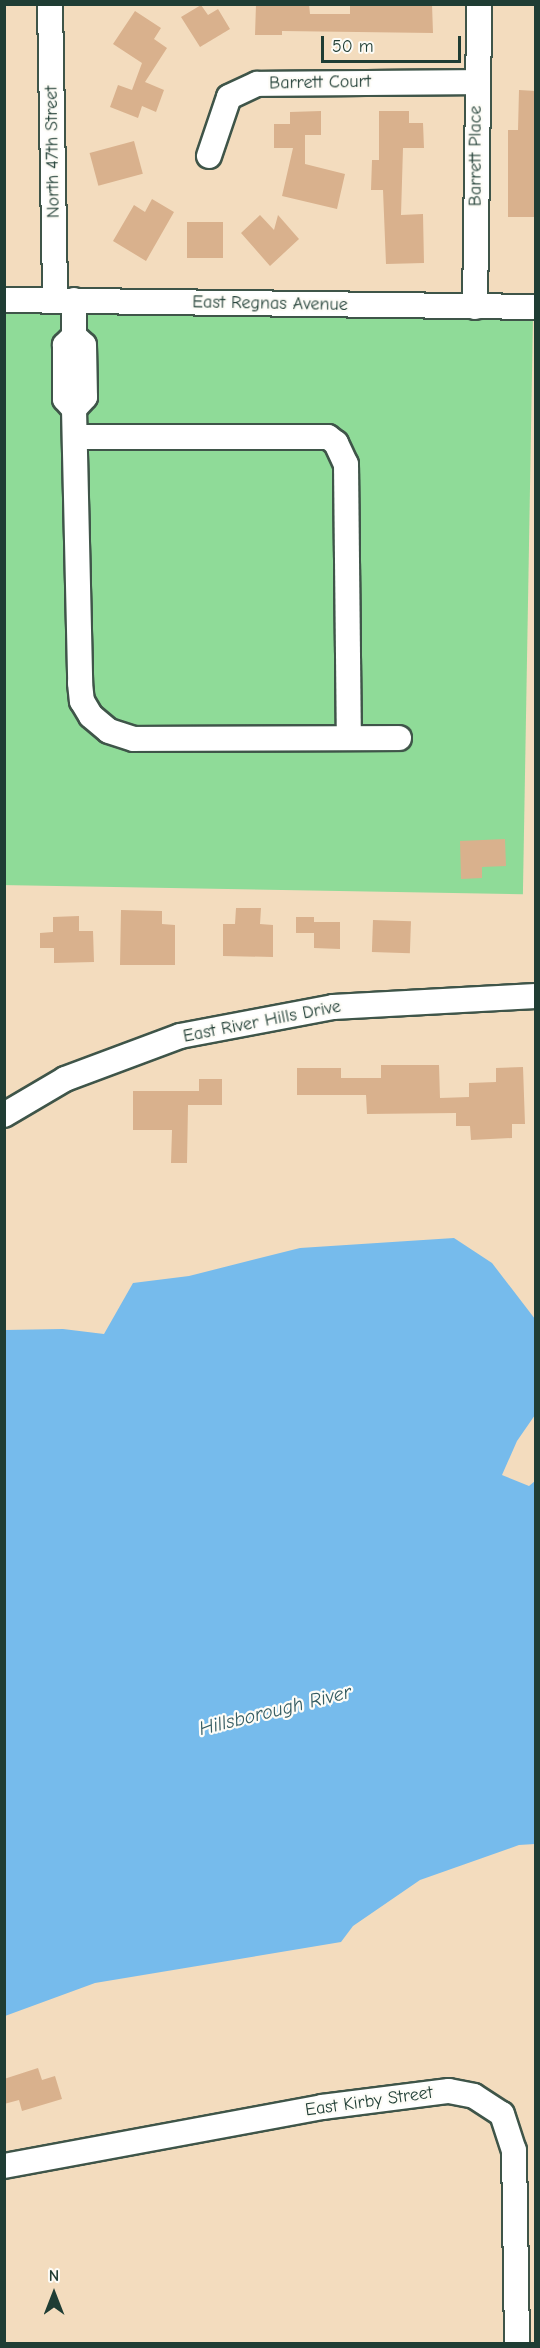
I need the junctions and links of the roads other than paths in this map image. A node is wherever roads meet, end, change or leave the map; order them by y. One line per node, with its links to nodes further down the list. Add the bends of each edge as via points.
1 (51, 4): 6 (street, North 47th Street)
2 (479, 4): 3 (street, Barrett Place)
3 (476, 82): 4 (street, Barrett Court, via 257,84 229,97); 7 (street, Barrett Place)
4 (209, 156)
5 (4, 300): 6 (street, East Regnas Avenue)
6 (64, 300): 7 (street, East Regnas Avenue); 9 (street, North 47th Street, via 74,336 84,345 85,397 74,409)
7 (475, 307): 8 (street, East Regnas Avenue)
8 (536, 307)
9 (75, 437): 10 (street, via 80,683 82,701 91,716 109,731 134,739); 10 (street, via 328,437 336,443 346,464)
10 (349, 738): 11 (street)
11 (399, 738)
12 (536, 996): 13 (street, East River Hills Drive, via 333,1006 180,1036 65,1079)
13 (4, 1115)
14 (4, 2166): 15 (street, East Kirby Street, via 322,2107 449,2091 474,2096 502,2114 514,2150)
15 (517, 2343)

